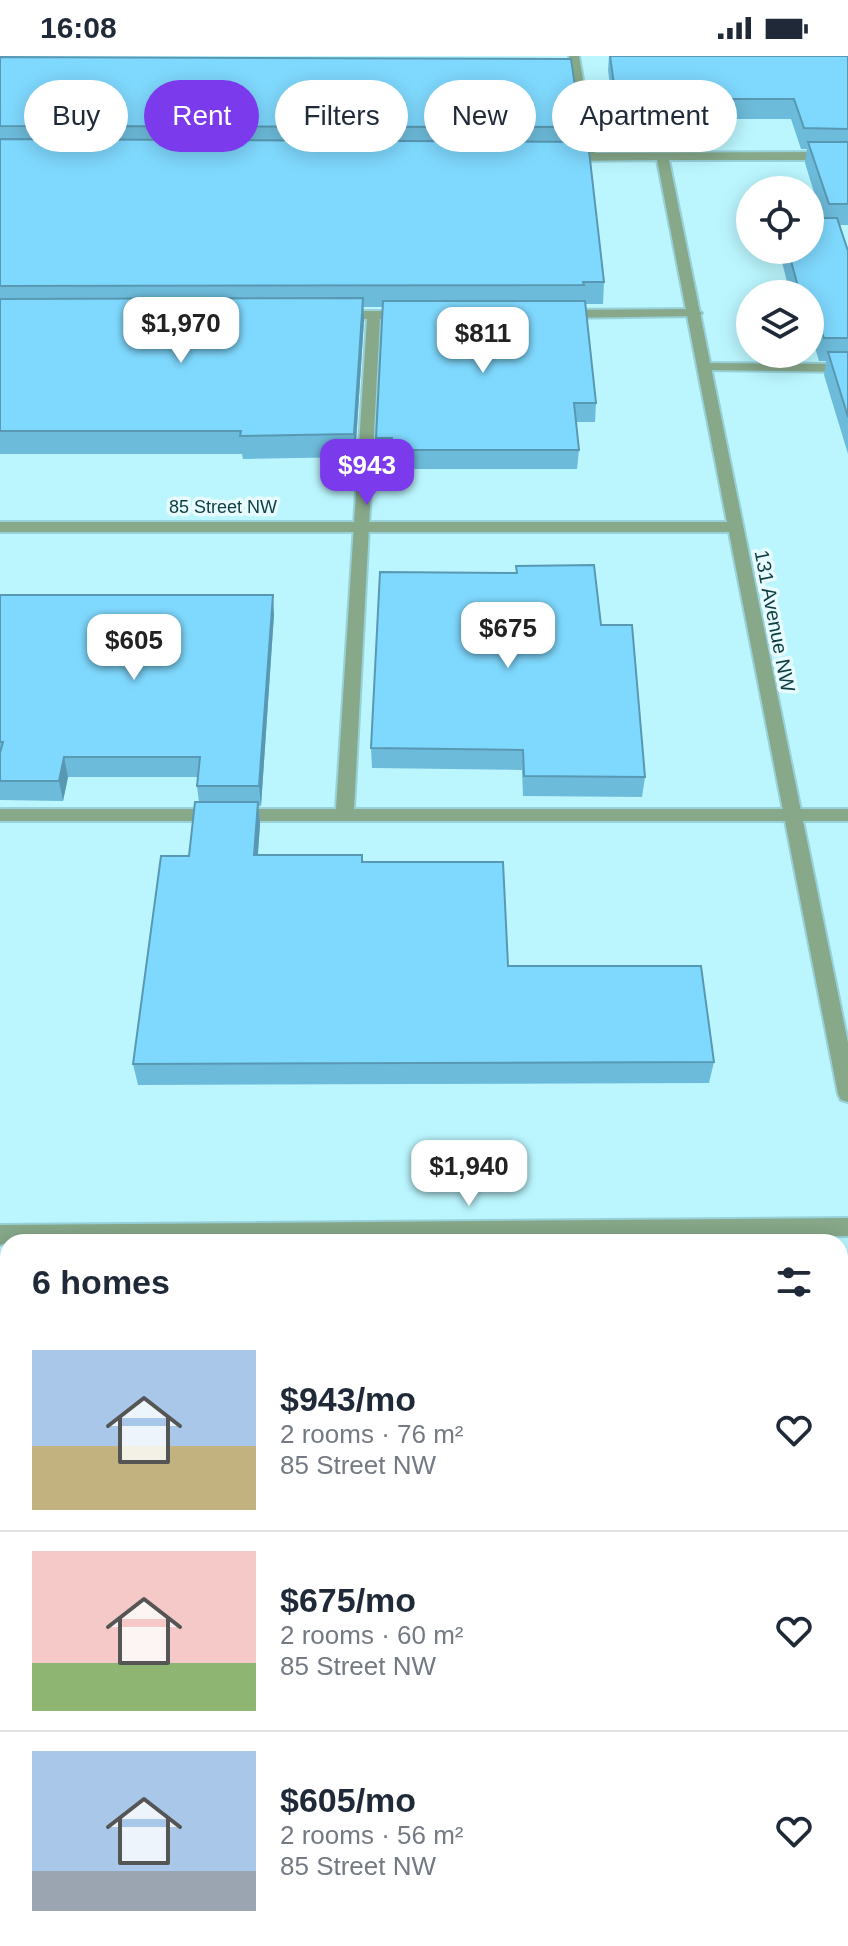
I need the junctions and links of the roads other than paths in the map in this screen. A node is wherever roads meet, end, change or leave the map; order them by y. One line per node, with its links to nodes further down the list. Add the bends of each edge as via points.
1 (574, 56): 4 (street)
2 (848, 156): 5 (street)
3 (558, 157): 4 (street)
4 (590, 157): 5 (street)
5 (662, 157): 6 (street, 131 Avenue NW)
6 (695, 313): 7 (street); 11 (street, 131 Avenue NW)
7 (542, 314)
8 (327, 315): 10 (street)
9 (420, 315): 10 (street)
10 (374, 316): 14 (street)
11 (705, 367): 12 (street); 15 (street, 131 Avenue NW)
12 (848, 368)
13 (0, 527): 14 (street, 85 Street NW)
14 (362, 527): 15 (street, 85 Street NW); 16 (street)
15 (734, 527): 18 (street, 131 Avenue NW)
16 (345, 814): 17 (street); 18 (street)
17 (0, 815)
18 (792, 815): 19 (street); 20 (street, 131 Avenue NW)
19 (848, 815)
20 (848, 1094)
21 (848, 1227): 22 (street)
22 (406, 1234)

